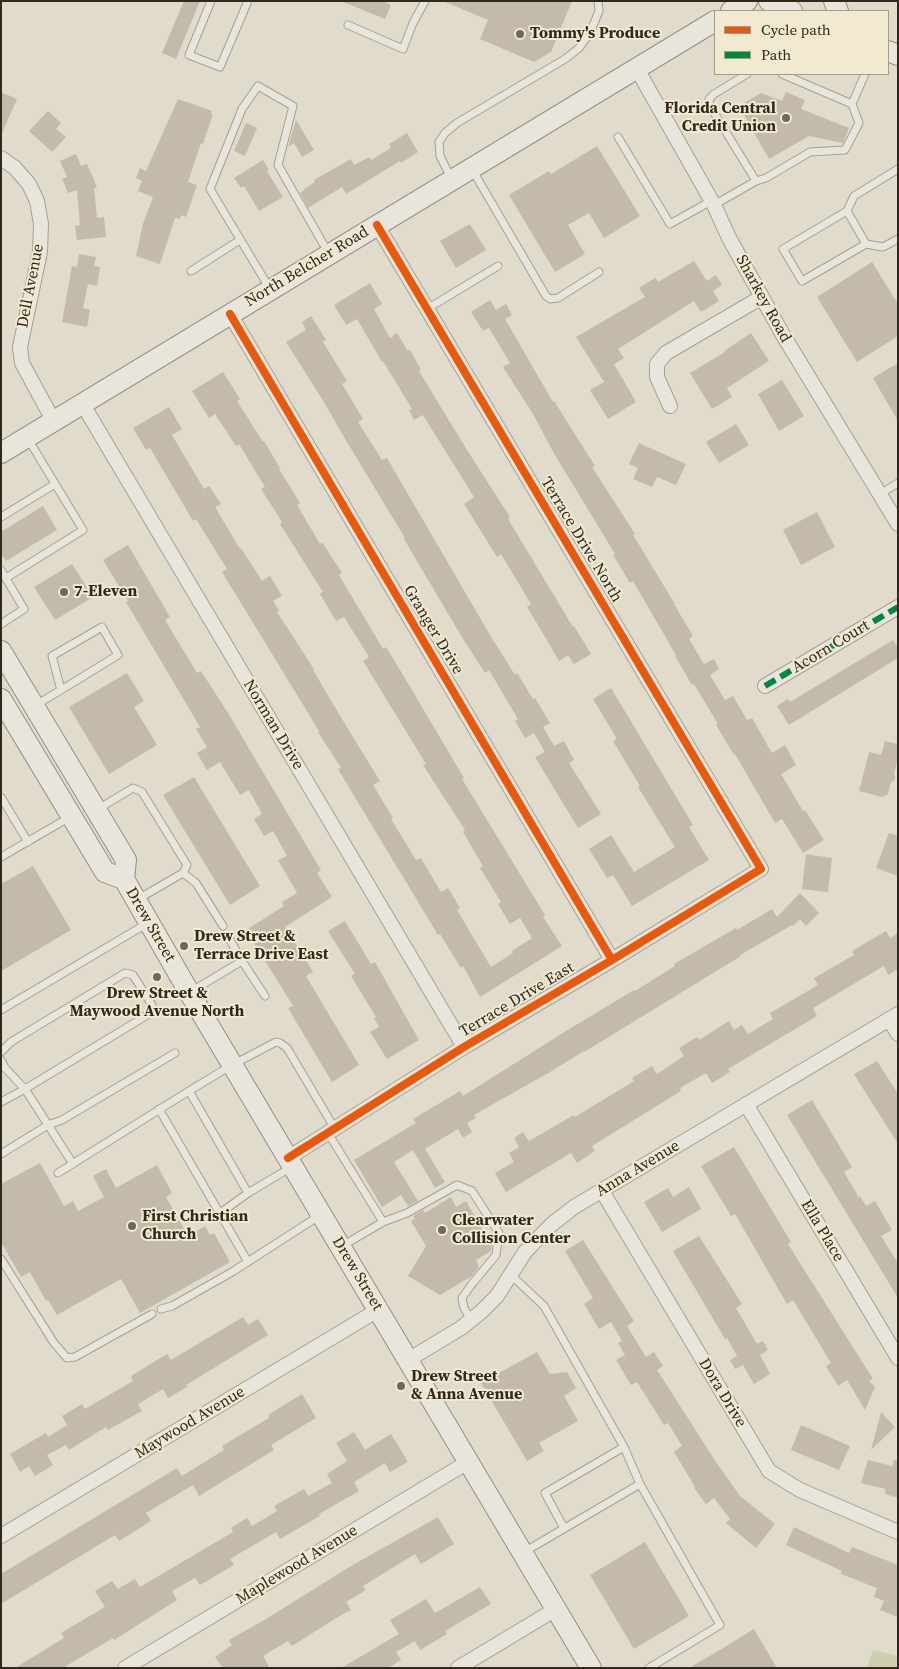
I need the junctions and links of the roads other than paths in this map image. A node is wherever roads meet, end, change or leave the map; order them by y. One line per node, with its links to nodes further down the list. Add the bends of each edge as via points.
1 (211, 1): 2 (lane, via 189,55 220,67)
2 (248, 1)
3 (425, 1): 10 (lane, via 403,49)
4 (598, 1): 20 (lane, via 590,33 579,48 445,133 439,142 440,156)
5 (747, 1): 7 (main road)
6 (768, 1): 8 (main road)
7 (733, 10)
8 (790, 10)
9 (714, 22): 11 (main road, North Belcher Road)
10 (348, 25)
11 (637, 69): 18 (main road, North Belcher Road); 22 (street, Sharkey Road)
12 (745, 75): 21 (lane, via 714,94 710,106)
13 (784, 75): 15 (lane)
14 (865, 75): 15 (lane)
15 (852, 104): 21 (lane, via 859,123 845,150 810,152)
16 (618, 137): 22 (lane, via 670,224)
17 (1, 158): 38 (street, Dell Avenue, via 29,184 37,201 41,224 40,252 20,347 22,363)
18 (471, 168): 20 (main road, North Belcher Road); 31 (lane, via 546,296 558,298)
19 (898, 169): 23 (lane, via 854,196)
20 (452, 180): 24 (main road, North Belcher Road)
21 (756, 182): 22 (lane)
22 (712, 203): 33 (street, Sharkey Road)
23 (847, 211): 27 (lane); 27 (lane, via 783,249 802,281)
24 (377, 225): 28 (main road, North Belcher Road); 34 (street, Terrace Drive North)
25 (898, 239): 27 (lane, via 883,247)
26 (240, 240): 28 (lane, via 210,189 242,109 258,86 293,106 278,166); 30 (lane); 32 (lane)
27 (866, 244)
28 (329, 254): 32 (main road, North Belcher Road)
29 (498, 266): 34 (lane)
30 (191, 271)
31 (599, 272)
32 (270, 289): 35 (main road, North Belcher Road)
33 (762, 297): 37 (street, via 666,353 657,364 657,377); 43 (street, Sharkey Road)
34 (427, 308): 60 (street, Terrace Drive North)
35 (230, 314): 36 (main road, North Belcher Road); 67 (street, Granger Drive)
36 (82, 403): 38 (main road, North Belcher Road); 74 (street, Norman Drive)
37 (670, 406)
38 (53, 420): 39 (main road, North Belcher Road)
39 (27, 437): 40 (main road, North Belcher Road); 42 (lane)
40 (5, 448)
41 (898, 483): 43 (lane)
42 (55, 484): 44 (lane); 47 (lane, via 83,530)
43 (880, 494): 45 (street, Sharkey Road)
44 (1, 517)
45 (898, 524)
46 (1, 570): 47 (lane)
47 (6, 578): 49 (lane, via 24,609)
48 (898, 607): 51 (street, Acorn Court)
49 (1, 624)
50 (1, 651): 54 (main road, Drew Street)
51 (765, 686)
52 (61, 690): 52 (lane, via 118,655 102,627 52,656); 54 (lane)
53 (1, 699): 57 (main road, Drew Street)
54 (34, 706): 56 (main road, Drew Street)
55 (1, 797): 58 (lane)
56 (96, 810): 61 (lane, via 133,788 142,792 187,865); 62 (main road, Drew Street, via 126,860)
57 (71, 816): 58 (lane); 62 (main road, Drew Street, via 105,872)
58 (28, 842): 59 (lane)
59 (1, 858)
60 (761, 869): 67 (street, Terrace Drive East)
61 (183, 872): 63 (lane); 65 (lane, via 196,883)
62 (124, 879): 63 (main road, Drew Street)
63 (136, 901): 64 (main road, Drew Street)
64 (149, 922): 69 (main road, Drew Street); 71 (lane)
65 (223, 926)
66 (230, 940): 68 (lane)
67 (612, 960): 74 (street, Terrace Drive East)
68 (242, 961): 69 (lane); 70 (lane)
69 (189, 992): 78 (main road, Drew Street)
70 (265, 996)
71 (1, 1010)
72 (893, 1016): 73 (street); 82 (street, Anna Avenue)
73 (898, 1034)
74 (464, 1047): 85 (street, Terrace Drive East)
75 (1, 1052): 79 (lane, via 11,1042 125,972 133,975 152,1005 149,1014)
76 (174, 1053): 84 (lane, via 62,1120)
77 (1, 1060): 79 (lane)
78 (232, 1065): 80 (lane); 85 (lane, via 272,1043 280,1043 287,1048); 87 (main road, Drew Street)
79 (25, 1089): 81 (lane); 84 (lane)
80 (188, 1091): 83 (lane); 91 (lane)
81 (1, 1102)
82 (746, 1104): 90 (street, Anna Avenue); 103 (street, Ella Place)
83 (158, 1109): 88 (lane); 92 (lane)
84 (48, 1125): 86 (lane); 88 (lane)
85 (332, 1131): 87 (street, Terrace Drive East); 94 (lane)
86 (1, 1154)
87 (290, 1162): 91 (lane); 93 (main road, Drew Street)
88 (73, 1164): 89 (lane)
89 (58, 1174)
90 (602, 1191): 98 (street, Anna Avenue, via 551,1225 525,1252); 109 (street, Dora Drive, via 769,1471 800,1490)
91 (248, 1193): 92 (lane)
92 (219, 1214): 97 (lane)
93 (322, 1215): 95 (main road, Drew Street); 97 (lane)
94 (383, 1222): 95 (lane); 102 (lane, via 407,1213 457,1185 472,1192 499,1232 496,1255 462,1298)
95 (340, 1246): 100 (main road, Drew Street)
96 (1, 1259): 101 (lane, via 67,1358 75,1357)
97 (248, 1262): 99 (lane, via 172,1306)
98 (511, 1274): 102 (street, Anna Avenue, via 497,1296); 105 (lane, via 544,1306)
99 (161, 1309)
100 (378, 1310): 104 (main road, Drew Street); 110 (street, Maywood Avenue)
101 (152, 1314)
102 (471, 1320): 104 (street, Anna Avenue)
103 (898, 1358)
104 (408, 1360): 106 (main road, Drew Street)
105 (624, 1448): 107 (lane); 108 (lane, via 545,1493)
106 (468, 1462): 111 (main road, Drew Street); 114 (street, Maplewood Avenue)
107 (640, 1484): 108 (lane); 113 (lane, via 720,1625)
108 (564, 1528): 111 (lane)
109 (898, 1532)
110 (1, 1536)
111 (522, 1552): 112 (main road, Drew Street)
112 (556, 1609): 115 (street); 116 (main road, Drew Street)
113 (659, 1665): 117 (lane)
114 (126, 1668)
115 (458, 1668)
116 (591, 1668)
117 (649, 1668)

